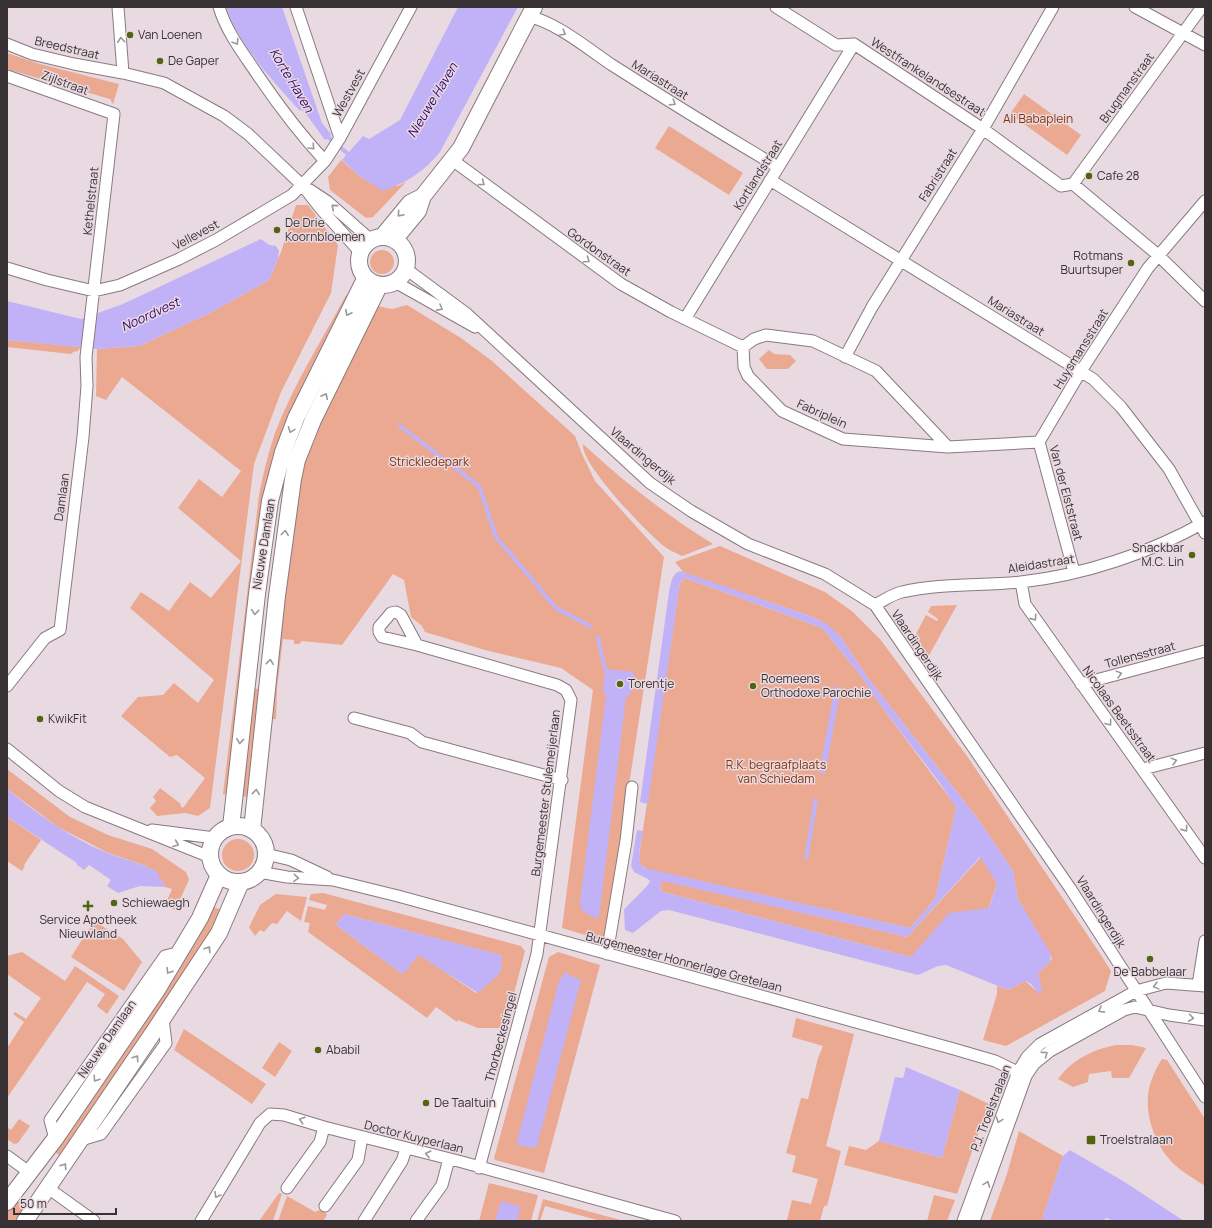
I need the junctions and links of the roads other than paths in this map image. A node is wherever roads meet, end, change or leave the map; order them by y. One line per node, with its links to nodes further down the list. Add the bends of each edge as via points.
1 (118, 7): 14 (street, one-way to 1)
2 (219, 7): 20 (street, one-way to 20, via 224,24 271,94 300,135)
3 (296, 7): 18 (street)
4 (411, 7): 18 (street, Westvest)
5 (776, 7): 12 (street, Westfrankelandsestraat, via 836,45)
6 (1053, 7): 17 (street, Fabristraat)
7 (1135, 7): 10 (street)
8 (1202, 7): 10 (street, Brugmanstraat)
9 (531, 12): 19 (street, via 460,148); 21 (street, Mariastraat, one-way to 21)
10 (1183, 32): 13 (street); 23 (street, Brugmanstraat)
11 (7, 44): 14 (street, Breedstraat, via 32,54)
12 (854, 44): 17 (street, Westfrankelandsestraat); 21 (street, Kortlandstraat)
13 (1205, 45)
14 (123, 72): 24 (street, Breedstraat, via 164,83 224,116 248,134)
15 (7, 76): 16 (street, Zijlstraat)
16 (114, 114): 34 (street, Kethelstraat)
17 (983, 129): 23 (street, Westfrankelandsestraat, via 1061,186); 29 (street, Fabristraat)
18 (340, 138): 20 (street, Westvest)
19 (451, 159): 26 (street, via 423,196 410,203); 36 (street, Gordonstraat, one-way to 36, via 621,284)
20 (325, 161): 24 (street, Westvest)
21 (778, 168): 22 (street, Kortlandstraat)
22 (770, 180): 29 (street, Mariastraat); 36 (street, Kortlandstraat)
23 (1073, 184): 28 (street)
24 (303, 186): 26 (street, one-way to 24); 27 (street); 34 (street, Vellevest, via 292,195 191,253 120,285)
25 (1205, 201): 28 (street, Huysmansstraat)
26 (382, 239): 27 (street); 31 (street, via 401,246 405,253)
27 (360, 252): 32 (street, via 359,266)
28 (1158, 255): 35 (street); 40 (street, Huysmansstraat)
29 (900, 260): 39 (street, Fabristraat); 40 (street, Mariastraat)
30 (7, 268): 34 (street)
31 (406, 269): 33 (street); 37 (street, Vlaardingerdijk, via 467,314)
32 (372, 282): 33 (street); 57 (street, Nieuwe Damlaan, one-way to 57, via 296,418 283,452 270,501 256,594); 59 (street, Nieuwe Damlaan, one-way to 32, via 277,596 297,460)
33 (395, 282): 37 (street, Vlaardingerdijk, one-way to 37)
34 (94, 291): 50 (street, Damlaan, via 86,357 87,386 83,437 60,630 45,638)
35 (1205, 301)
36 (685, 319): 38 (street, Gordonstraat)
37 (486, 332): 46 (street, Vlaardingerdijk, via 650,483 691,511 748,544 825,574)
38 (743, 347): 39 (street, via 754,339 766,335 812,341); 42 (street, Fabriplein, via 744,367 748,376 782,411 843,439)
39 (845, 357): 42 (street, via 876,371)
40 (1081, 371): 41 (street, Huysmansstraat); 43 (street, Mariastraat, via 1093,379 1121,407 1169,469)
41 (1039, 442): 42 (street); 44 (street, Van der Elststraat)
42 (948, 448)
43 (1203, 526): 44 (street, Aleidastraat, via 1138,553)
44 (1074, 572): 45 (street, Aleidastraat)
45 (1021, 582): 46 (street, Aleidastraat, via 901,592); 49 (street, Nicolaas Beetsstraat, one-way to 49, via 1025,604)
46 (875, 605): 72 (street, Vlaardingerdijk, via 1066,881)
47 (417, 645): 55 (street, Burgemeester Stulemeijerlaan, via 557,685 566,690 571,700)
48 (1205, 651): 49 (street, Tollensstraat, one-way to 48)
49 (1081, 684): 54 (street, Nicolaas Beetsstraat, one-way to 54)
50 (7, 686)
51 (354, 718): 55 (street, via 410,733 422,742)
52 (7, 749): 58 (street, via 59,791 85,807)
53 (1205, 753): 54 (street, one-way to 53)
54 (1143, 770): 63 (street, Nicolaas Beetsstraat, one-way to 63)
55 (562, 780): 68 (street, Burgemeester Stulemeijerlaan)
56 (632, 787): 70 (street, via 626,841)
57 (231, 828): 59 (street); 60 (street)
58 (141, 829): 60 (street); 62 (street, one-way to 62)
59 (252, 830): 61 (street, via 262,840)
60 (215, 838): 62 (street)
61 (266, 854): 64 (street); 66 (street, Burgemeester Honnerlage Gretelaan, via 291,860)
62 (210, 857): 65 (street)
63 (1205, 858)
64 (259, 872): 66 (street, Burgemeester Honnerlage Gretelaan, one-way to 66); 67 (street)
65 (219, 875): 67 (street); 83 (street, Nieuwe Damlaan, one-way to 83, via 200,918 157,990 55,1139)
66 (333, 880): 68 (street, Burgemeester Honnerlage Gretelaan)
67 (241, 882): 84 (street, one-way to 67, via 218,933)
68 (540, 936): 70 (street, Burgemeester Honnerlage Gretelaan); 82 (street, Thorbeckesingel)
69 (1205, 941): 71 (street)
70 (607, 954): 75 (street, Burgemeester Honnerlage Gretelaan, via 954,1049)
71 (1201, 986): 72 (street, P.J. Troelstralaan, one-way to 72, via 1166,983)
72 (1136, 991): 73 (street, Vlaardingerdijk); 75 (street, P.J. Troelstralaan, one-way to 75, via 1040,1044 1027,1057)
73 (1150, 1010): 74 (street, P.J. Troelstralaan, one-way to 74); 75 (street, P.J. Troelstralaan, one-way to 73, via 1050,1051 1124,1010 1135,1007); 76 (street, Vlaardingerdijk)
74 (1205, 1020)
75 (1022, 1074): 94 (street, P.J. Troelstralaan, one-way to 94); 95 (street, P.J. Troelstralaan, one-way to 75)
76 (1205, 1097)
77 (324, 1127): 78 (street, Doctor Kuyperlaan); 85 (street, via 320,1142); 90 (street, Doctor Kuyperlaan, one-way to 90, via 284,1115 270,1114 260,1123)
78 (362, 1138): 79 (street, Doctor Kuyperlaan); 87 (street, via 358,1160)
79 (406, 1149): 81 (street, Doctor Kuyperlaan, one-way to 79); 91 (street, via 402,1161)
80 (7, 1156): 83 (street)
81 (449, 1159): 82 (street, Doctor Kuyperlaan); 92 (street, via 442,1185)
82 (479, 1168): 93 (street, Doctor Kuyperlaan)
83 (29, 1172): 86 (street, Nieuwe Damlaan)
84 (48, 1188): 88 (street); 89 (street)
85 (287, 1188)
86 (7, 1202)
87 (325, 1206)
88 (26, 1221)
89 (94, 1221)
90 (201, 1221)
91 (364, 1221)
92 (416, 1221)
93 (675, 1221)
94 (963, 1221)
95 (974, 1221)

